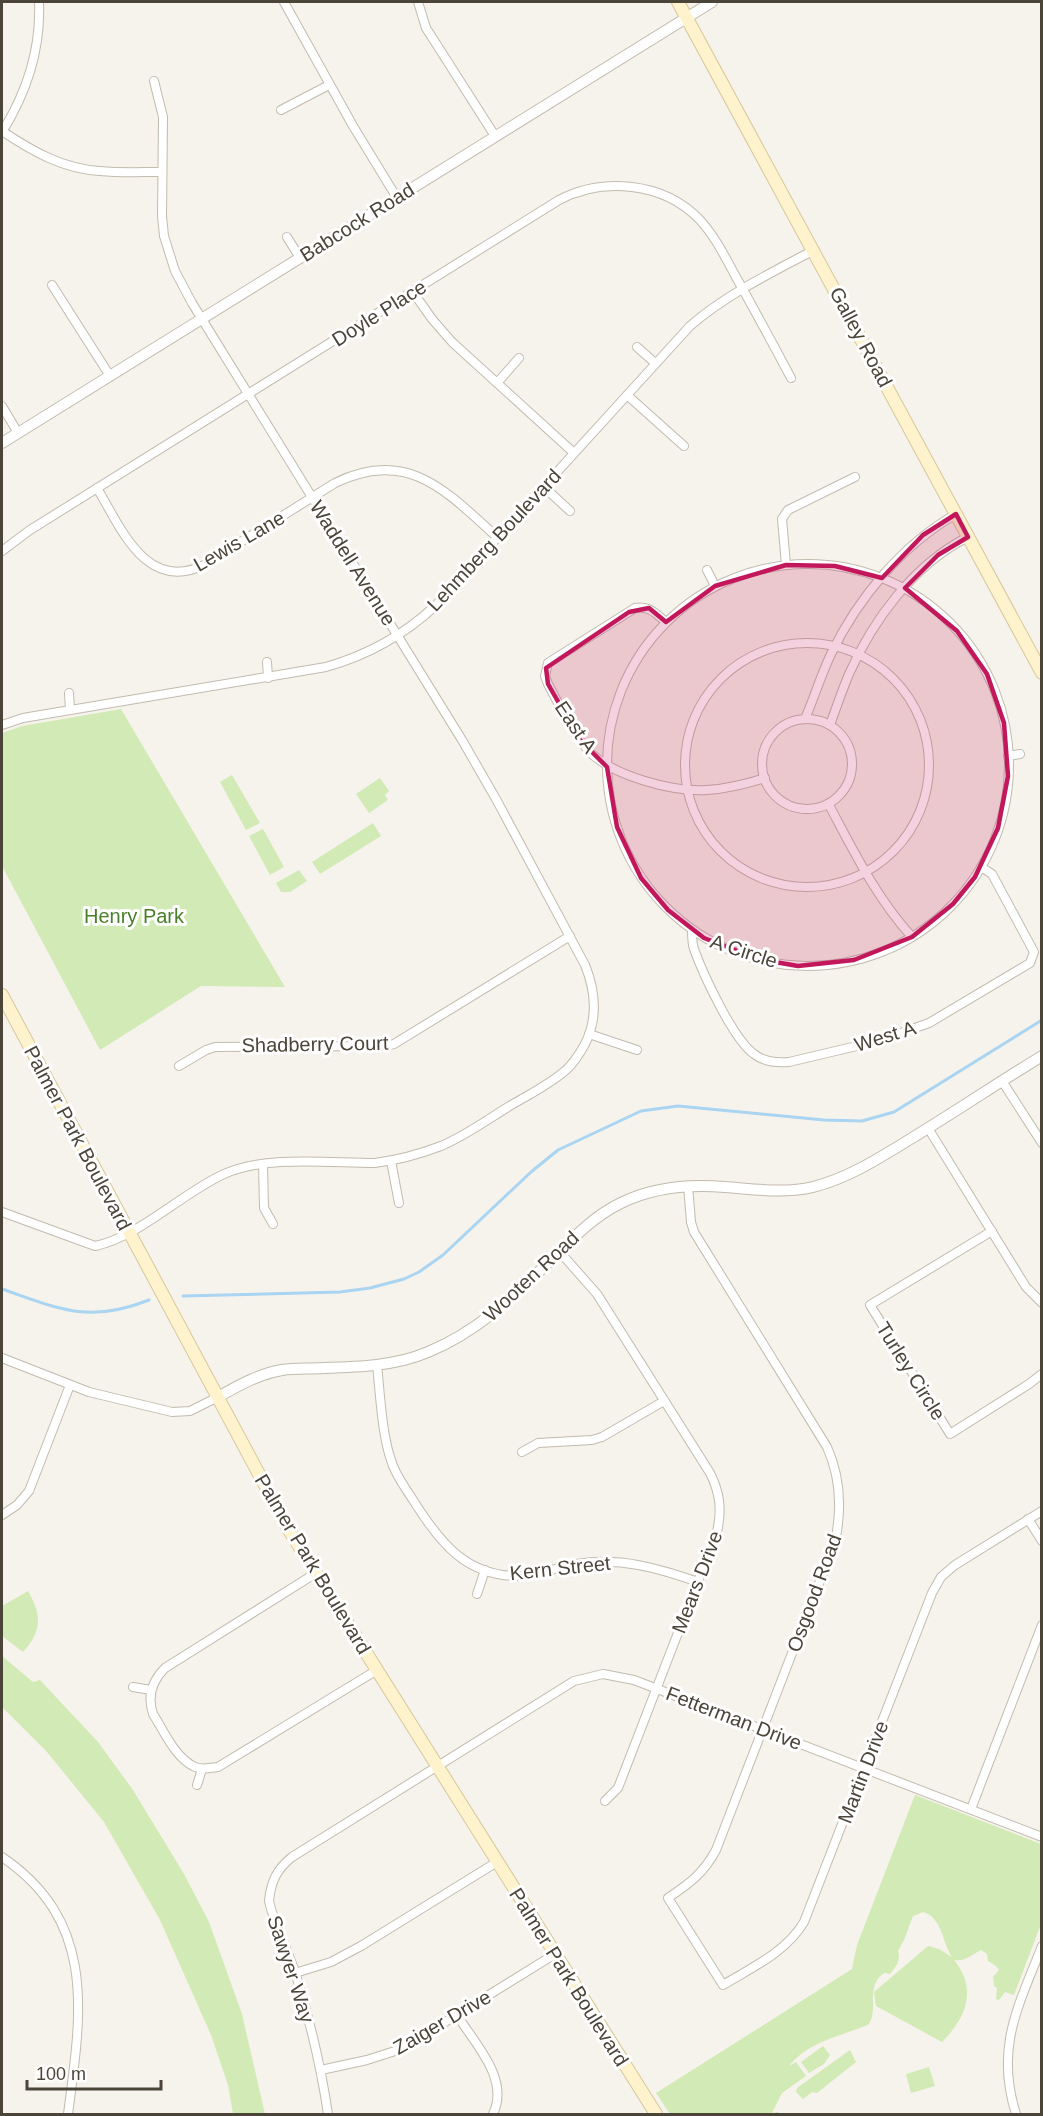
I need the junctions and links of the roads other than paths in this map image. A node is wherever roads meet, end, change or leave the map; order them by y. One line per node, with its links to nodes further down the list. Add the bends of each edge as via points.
1 (39, 2): 10 (street, via 39,31 29,74)
2 (284, 2): 8 (street)
3 (418, 2): 11 (street, via 426,28)
4 (678, 2): 6 (main road, Galley Road)
5 (712, 2): 6 (street, Babcock Road)
6 (687, 17): 11 (street, Babcock Road); 15 (main road, Galley Road)
7 (154, 81): 12 (street, Waddell Avenue, via 163,117)
8 (329, 84): 9 (street); 13 (street)
9 (281, 111)
10 (2, 131): 12 (street, via 30,150 65,165 99,171)
11 (495, 136): 13 (street, Babcock Road)
12 (161, 172): 20 (street, Waddell Avenue, via 162,216 169,255)
13 (397, 198): 16 (street, Babcock Road)
14 (287, 237): 16 (street)
15 (814, 250): 18 (street, Lehmberg Boulevard); 39 (main road, Galley Road)
16 (300, 258): 20 (street, Babcock Road)
17 (52, 285): 24 (street)
18 (742, 289): 19 (street, Doyle Place, via 717,242 687,209 672,199 640,188 608,186 589,188 559,200); 23 (street, Lehmberg Boulevard, via 701,316); 25 (street, Doyle Place)
19 (413, 292): 26 (street, via 443,332); 27 (street, Doyle Place)
20 (202, 319): 24 (street, Babcock Road); 27 (street, Waddell Avenue)
21 (637, 346): 23 (street)
22 (519, 358): 26 (street)
23 (655, 363): 28 (street, Lehmberg Boulevard)
24 (110, 376): 30 (street, Babcock Road)
25 (791, 378)
26 (496, 383): 33 (street)
27 (248, 394): 36 (street, Doyle Place); 37 (street, Waddell Avenue)
28 (627, 395): 32 (street); 33 (street, Lehmberg Boulevard)
29 (2, 406): 30 (street)
30 (18, 433): 31 (street, Babcock Road)
31 (2, 443)
32 (684, 446)
33 (574, 453): 35 (street, Lehmberg Boulevard)
34 (855, 477): 43 (street, via 783,514)
35 (544, 487): 38 (street); 41 (street, Lehmberg Boulevard)
36 (97, 488): 37 (street, Lewis Lane, via 137,552 155,567 174,571 204,565); 42 (street, Doyle Place)
37 (312, 497): 41 (street, Lewis Lane, via 357,474 405,472 441,488); 49 (street, Waddell Avenue)
38 (570, 511)
39 (956, 514): 40 (main road, Galley Road); 45 (street, via 923,535)
40 (968, 537): 47 (street, via 938,555); 53 (main road, Galley Road)
41 (498, 538): 49 (street, Lehmberg Boulevard, via 435,606)
42 (2, 550)
43 (786, 565): 45 (street, A Circle, via 835,566); 46 (street, A Circle, via 750,572)
44 (707, 570): 46 (street)
45 (882, 578): 47 (street, A Circle); 50 (street, via 858,608)
46 (715, 586): 48 (street, A Circle)
47 (905, 588): 51 (street); 61 (street, A Circle, via 948,622 980,662 998,700)
48 (666, 622): 62 (street, A Circle, via 634,664 618,699); 62 (street, East A, via 650,608 635,608 548,663 548,684 575,732)
49 (398, 636): 54 (street, Lehmberg Boulevard, via 350,660); 69 (street, Waddell Avenue, via 496,799)
50 (836, 646): 51 (street); 57 (street); 64 (street, via 801,643 771,648 743,662 718,682 704,700 689,734)
51 (859, 654): 59 (street); 67 (street, via 890,674 908,697 921,720 928,755 927,791 916,820 894,850)
52 (267, 662): 54 (street)
53 (1041, 673)
54 (268, 678): 56 (street, Lehmberg Boulevard)
55 (69, 693): 56 (street)
56 (70, 710): 58 (street, Lehmberg Boulevard)
57 (806, 719): 59 (street); 63 (street, via 786,725 769,740 762,762)
58 (2, 725)
59 (830, 725): 65 (street, via 846,742 852,772 846,787)
60 (1020, 754): 61 (street)
61 (1008, 756): 66 (street, A Circle, via 1004,808)
62 (606, 767): 64 (street, East A); 68 (street, A Circle, via 613,813 627,853 649,889)
63 (765, 778): 64 (street, East A, via 728,787); 65 (street, via 774,795 788,805 810,810)
64 (687, 790): 67 (street, via 695,814 715,844 733,862 759,876 806,887)
65 (829, 805): 67 (street)
66 (981, 867): 68 (street, West A, via 992,874 1034,952 1030,963 929,1023 878,1041 800,1059 779,1063 755,1056 747,1049 718,1002 693,946); 70 (street, A Circle, via 953,904)
67 (865, 873): 70 (street)
68 (692, 930): 70 (street, A Circle, via 745,955 798,966 854,960)
69 (570, 936): 72 (street, Waddell Avenue, via 593,989 595,1014); 75 (street, Shadberry Court, via 394,1044 214,1047)
70 (912, 937)
71 (2, 995): 86 (main road, Palmer Park Boulevard)
72 (589, 1034): 73 (street); 79 (street, Waddell Avenue, via 573,1062 545,1085 456,1139)
73 (637, 1050)
74 (1041, 1056): 76 (street, Wooten Road)
75 (179, 1066)
76 (1002, 1081): 77 (street, Wooten Road); 78 (street)
77 (928, 1128): 81 (street, Wooten Road, via 867,1166 811,1188 772,1191); 85 (street)
78 (1041, 1143)
79 (391, 1161): 80 (street, Waddell Avenue); 82 (street)
80 (263, 1164): 84 (street, via 264,1208); 86 (street, Waddell Avenue, via 225,1174)
81 (688, 1185): 87 (street, Wooten Road, via 641,1194 620,1203); 109 (street, Osgood Road, via 694,1232 826,1447 840,1493 835,1542)
82 (399, 1203)
83 (2, 1212): 86 (street, Waddell Avenue, via 94,1246)
84 (273, 1224)
85 (992, 1231): 88 (street, via 1026,1287); 91 (street, Turley Circle, via 870,1305 950,1434)
86 (129, 1233): 93 (main road, Palmer Park Boulevard)
87 (559, 1251): 90 (street, Wooten Road, via 496,1312 464,1335 427,1353); 94 (street, Mears Drive, via 597,1294)
88 (1041, 1303)
89 (2, 1358): 92 (street, Wooten Road)
90 (377, 1365): 93 (street, Wooten Road, via 284,1370 254,1378); 100 (street, Kern Street, via 388,1451 395,1472 440,1540 460,1558)
91 (1041, 1374)
92 (70, 1384): 93 (street, Wooten Road, via 115,1400 172,1412 190,1411); 97 (street, via 29,1491)
93 (218, 1397): 101 (main road, Palmer Park Boulevard, via 279,1513)
94 (664, 1401): 95 (street, via 602,1437 538,1443); 102 (street, Mears Drive, via 710,1473 720,1498 717,1532)
95 (522, 1452)
96 (1041, 1511): 98 (street, Martin Drive)
97 (2, 1515)
98 (1028, 1519): 99 (street); 112 (street, Martin Drive, via 941,1577)
99 (1041, 1541)
100 (484, 1570): 102 (street, Kern Street, via 525,1576 575,1564 609,1561 660,1568); 103 (street)
101 (316, 1573): 105 (main road, Palmer Park Boulevard); 108 (street, via 165,1668)
102 (698, 1582): 107 (street, Mears Drive)
103 (477, 1594)
104 (1041, 1624): 115 (street)
105 (377, 1670): 110 (main road, Palmer Park Boulevard); 111 (street, via 227,1763)
106 (133, 1687): 108 (street)
107 (657, 1688): 109 (street, Fetterman Drive); 110 (street, Fetterman Drive, via 603,1674 574,1681); 114 (street, Mears Drive, via 618,1788)
108 (151, 1690): 111 (street, via 150,1707 167,1736 186,1761)
109 (762, 1729): 112 (street, Fetterman Drive); 119 (street, Osgood Road, via 716,1850 695,1879 668,1898)
110 (437, 1766): 118 (main road, Palmer Park Boulevard); 122 (street, Sawyer Way, via 292,1857 276,1873 269,1901)
111 (202, 1769): 113 (street)
112 (864, 1769): 115 (street, Fetterman Drive); 119 (street, Martin Drive, via 804,1922 791,1940 723,1985)
113 (197, 1785)
114 (605, 1801)
115 (971, 1809): 116 (street, Fetterman Drive)
116 (1041, 1837)
117 (2, 1857): 125 (street, via 44,1896 72,1948 80,2002)
118 (497, 1862): 121 (main road, Palmer Park Boulevard); 122 (street, via 361,1946 331,1962)
119 (688, 1929)
120 (1041, 1946): 129 (street, via 1008,2041 1008,2079)
121 (555, 1954): 123 (street, Zaiger Drive); 128 (main road, Palmer Park Boulevard)
122 (295, 1973): 124 (street, Sawyer Way)
123 (457, 2015): 124 (street, Zaiger Drive, via 395,2051); 127 (street, via 498,2083 498,2105)
124 (321, 2070): 126 (street, Sawyer Way)
125 (68, 2115)
126 (328, 2115)
127 (493, 2115)
128 (656, 2115)
129 (1016, 2115)

